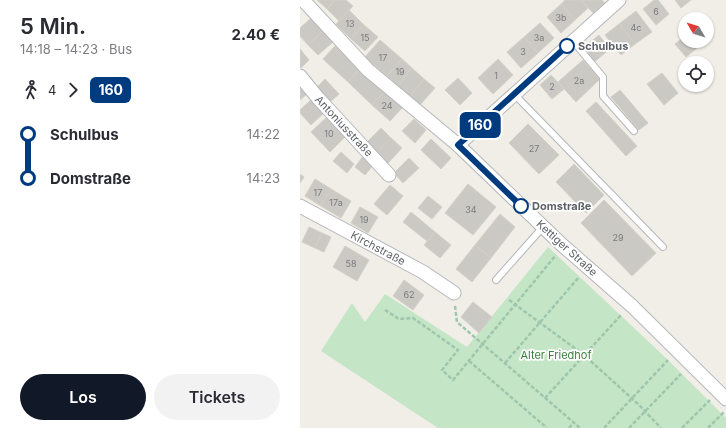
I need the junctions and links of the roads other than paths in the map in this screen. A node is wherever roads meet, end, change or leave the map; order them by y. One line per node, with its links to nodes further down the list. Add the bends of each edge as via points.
1 (302, 0): 7 (street, Kettiger Straße, via 368,70)
2 (619, 0): 3 (street)
3 (573, 41): 5 (street); 6 (lane, via 603,77 603,96)
4 (300, 76): 8 (street, Antoniusstraße)
5 (514, 94): 7 (street); 11 (lane)
6 (634, 131)
7 (458, 145): 10 (street, Kettiger Straße)
8 (389, 175)
9 (300, 206): 13 (street, Kirchstraße, via 423,272)
10 (543, 227): 12 (lane); 14 (street, Kettiger Straße, via 632,306)
11 (663, 247)
12 (496, 280)
13 (454, 293)
14 (726, 399)

